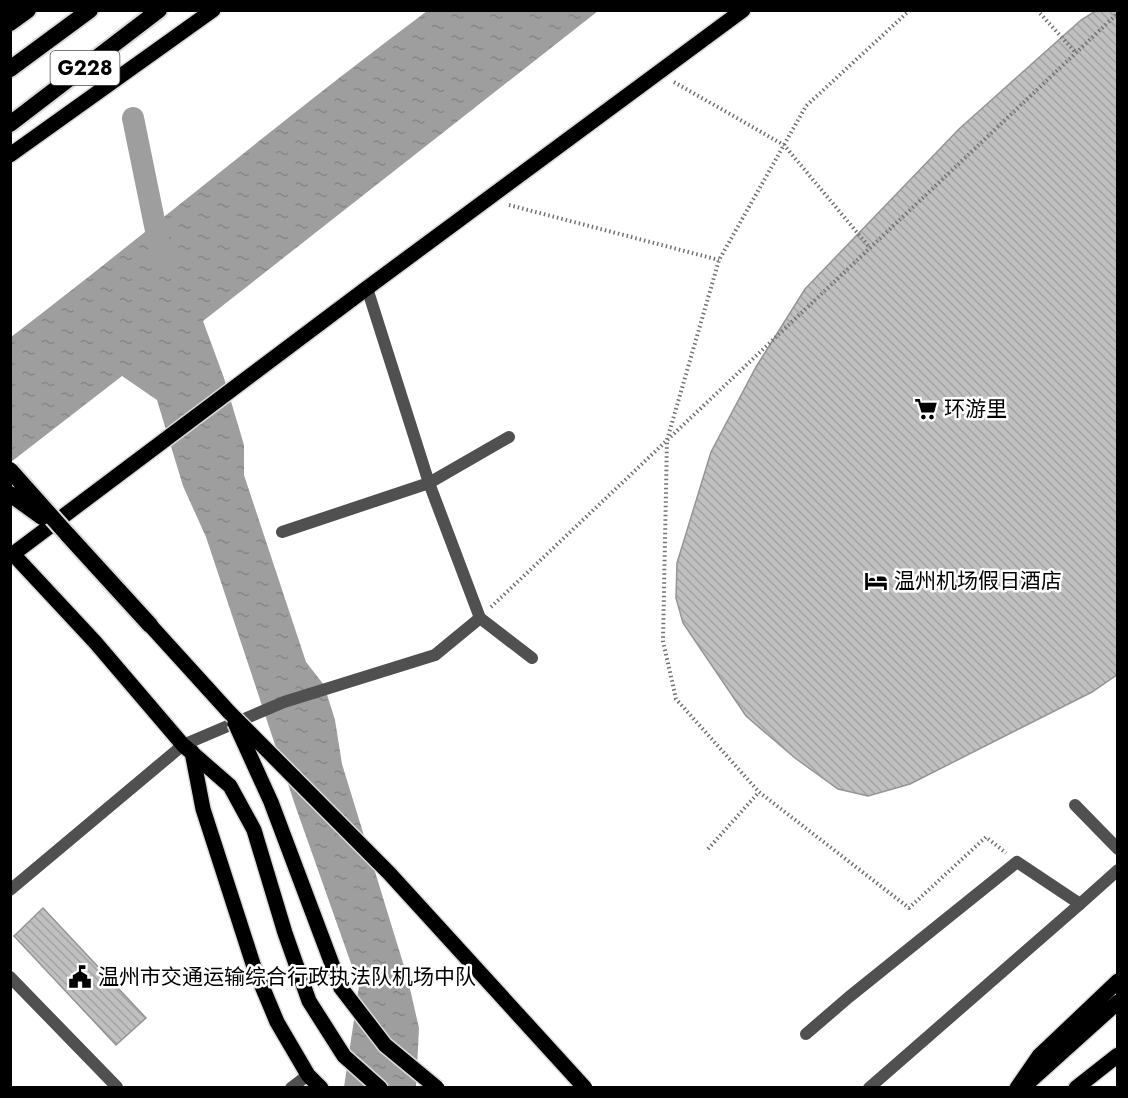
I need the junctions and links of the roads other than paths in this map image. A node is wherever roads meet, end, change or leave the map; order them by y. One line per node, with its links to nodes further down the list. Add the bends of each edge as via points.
1 (28, 10): 6 (highway)
2 (90, 10): 7 (highway, G228)
3 (159, 10): 8 (highway, G228)
4 (213, 10): 9 (main road)
5 (743, 10): 10 (main road)
6 (10, 23)
7 (10, 69)
8 (10, 124)
9 (10, 155)
10 (367, 288): 13 (street); 21 (main road, via 13,554)
11 (509, 436): 13 (street)
12 (10, 470): 16 (highway, bridge)
13 (429, 483): 15 (street); 17 (street)
14 (10, 494): 16 (highway, bridge)
15 (282, 532)
16 (68, 534): 18 (highway)
17 (480, 618): 19 (street); 21 (street, via 435,655 284,702)
18 (150, 625): 20 (main road)
19 (532, 658)
20 (230, 712): 37 (main road, bridge, via 271,802 341,988 385,1045); 38 (main road, bridge, via 389,873)
21 (188, 749): 25 (street); 32 (main road, via 254,967 277,1022); 36 (main road, via 230,786 254,830 309,1001 344,1056)
22 (1075, 805): 23 (street)
23 (1118, 849)
24 (1118, 870): 26 (street)
25 (10, 890)
26 (1080, 904): 30 (street, via 1017,862); 39 (street)
27 (10, 977): 33 (street)
28 (1118, 981): 40 (main road, via 1039,1056)
29 (1118, 1002): 41 (main road)
30 (806, 1034)
31 (1118, 1055): 42 (main road)
32 (309, 1075): 34 (street); 35 (main road)
33 (117, 1087)
34 (291, 1088)
35 (321, 1088)
36 (380, 1088)
37 (437, 1088)
38 (585, 1088)
39 (869, 1088)
40 (1017, 1088)
41 (1023, 1088)
42 (1076, 1088)

